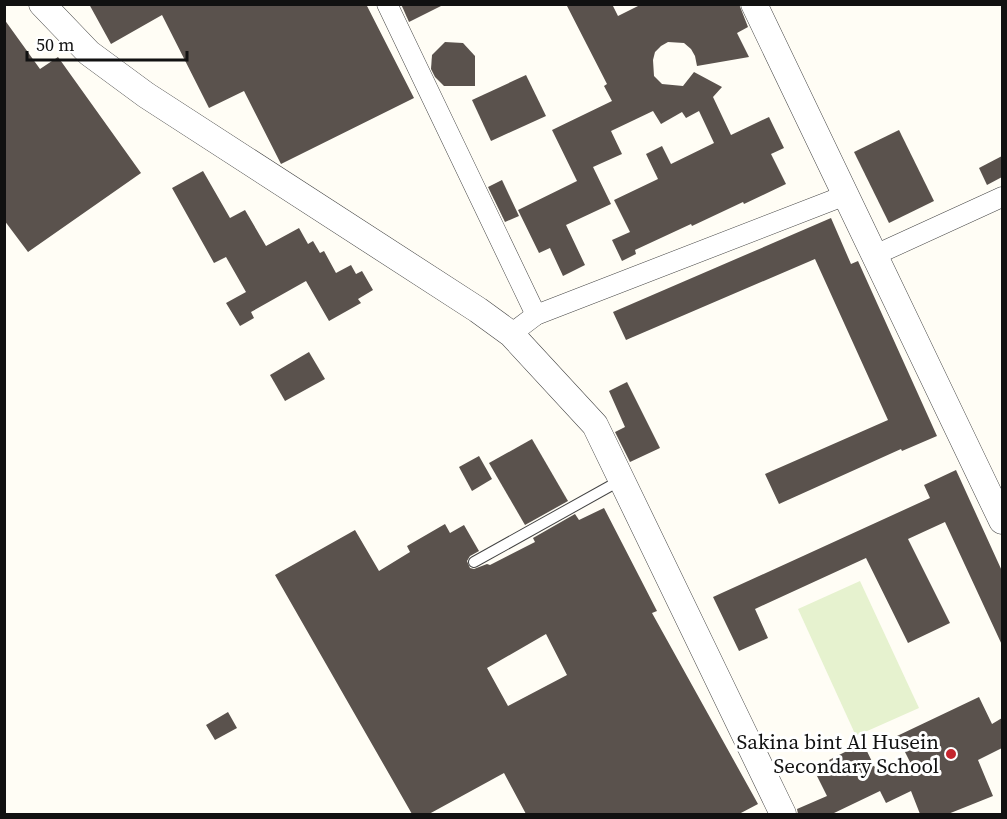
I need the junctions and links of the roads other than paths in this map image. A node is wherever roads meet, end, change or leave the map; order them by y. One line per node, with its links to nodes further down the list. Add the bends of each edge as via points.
1 (42, 4): 8 (street, via 89,53 146,95)
2 (387, 4): 7 (street)
3 (754, 4): 4 (street)
4 (846, 195): 6 (street); 7 (street)
5 (1002, 197): 6 (street)
6 (875, 255): 10 (street)
7 (536, 315): 8 (street)
8 (511, 334): 9 (street, via 595,425)
9 (622, 480): 11 (lane); 12 (street)
10 (1002, 521)
11 (474, 562)
12 (783, 814)

